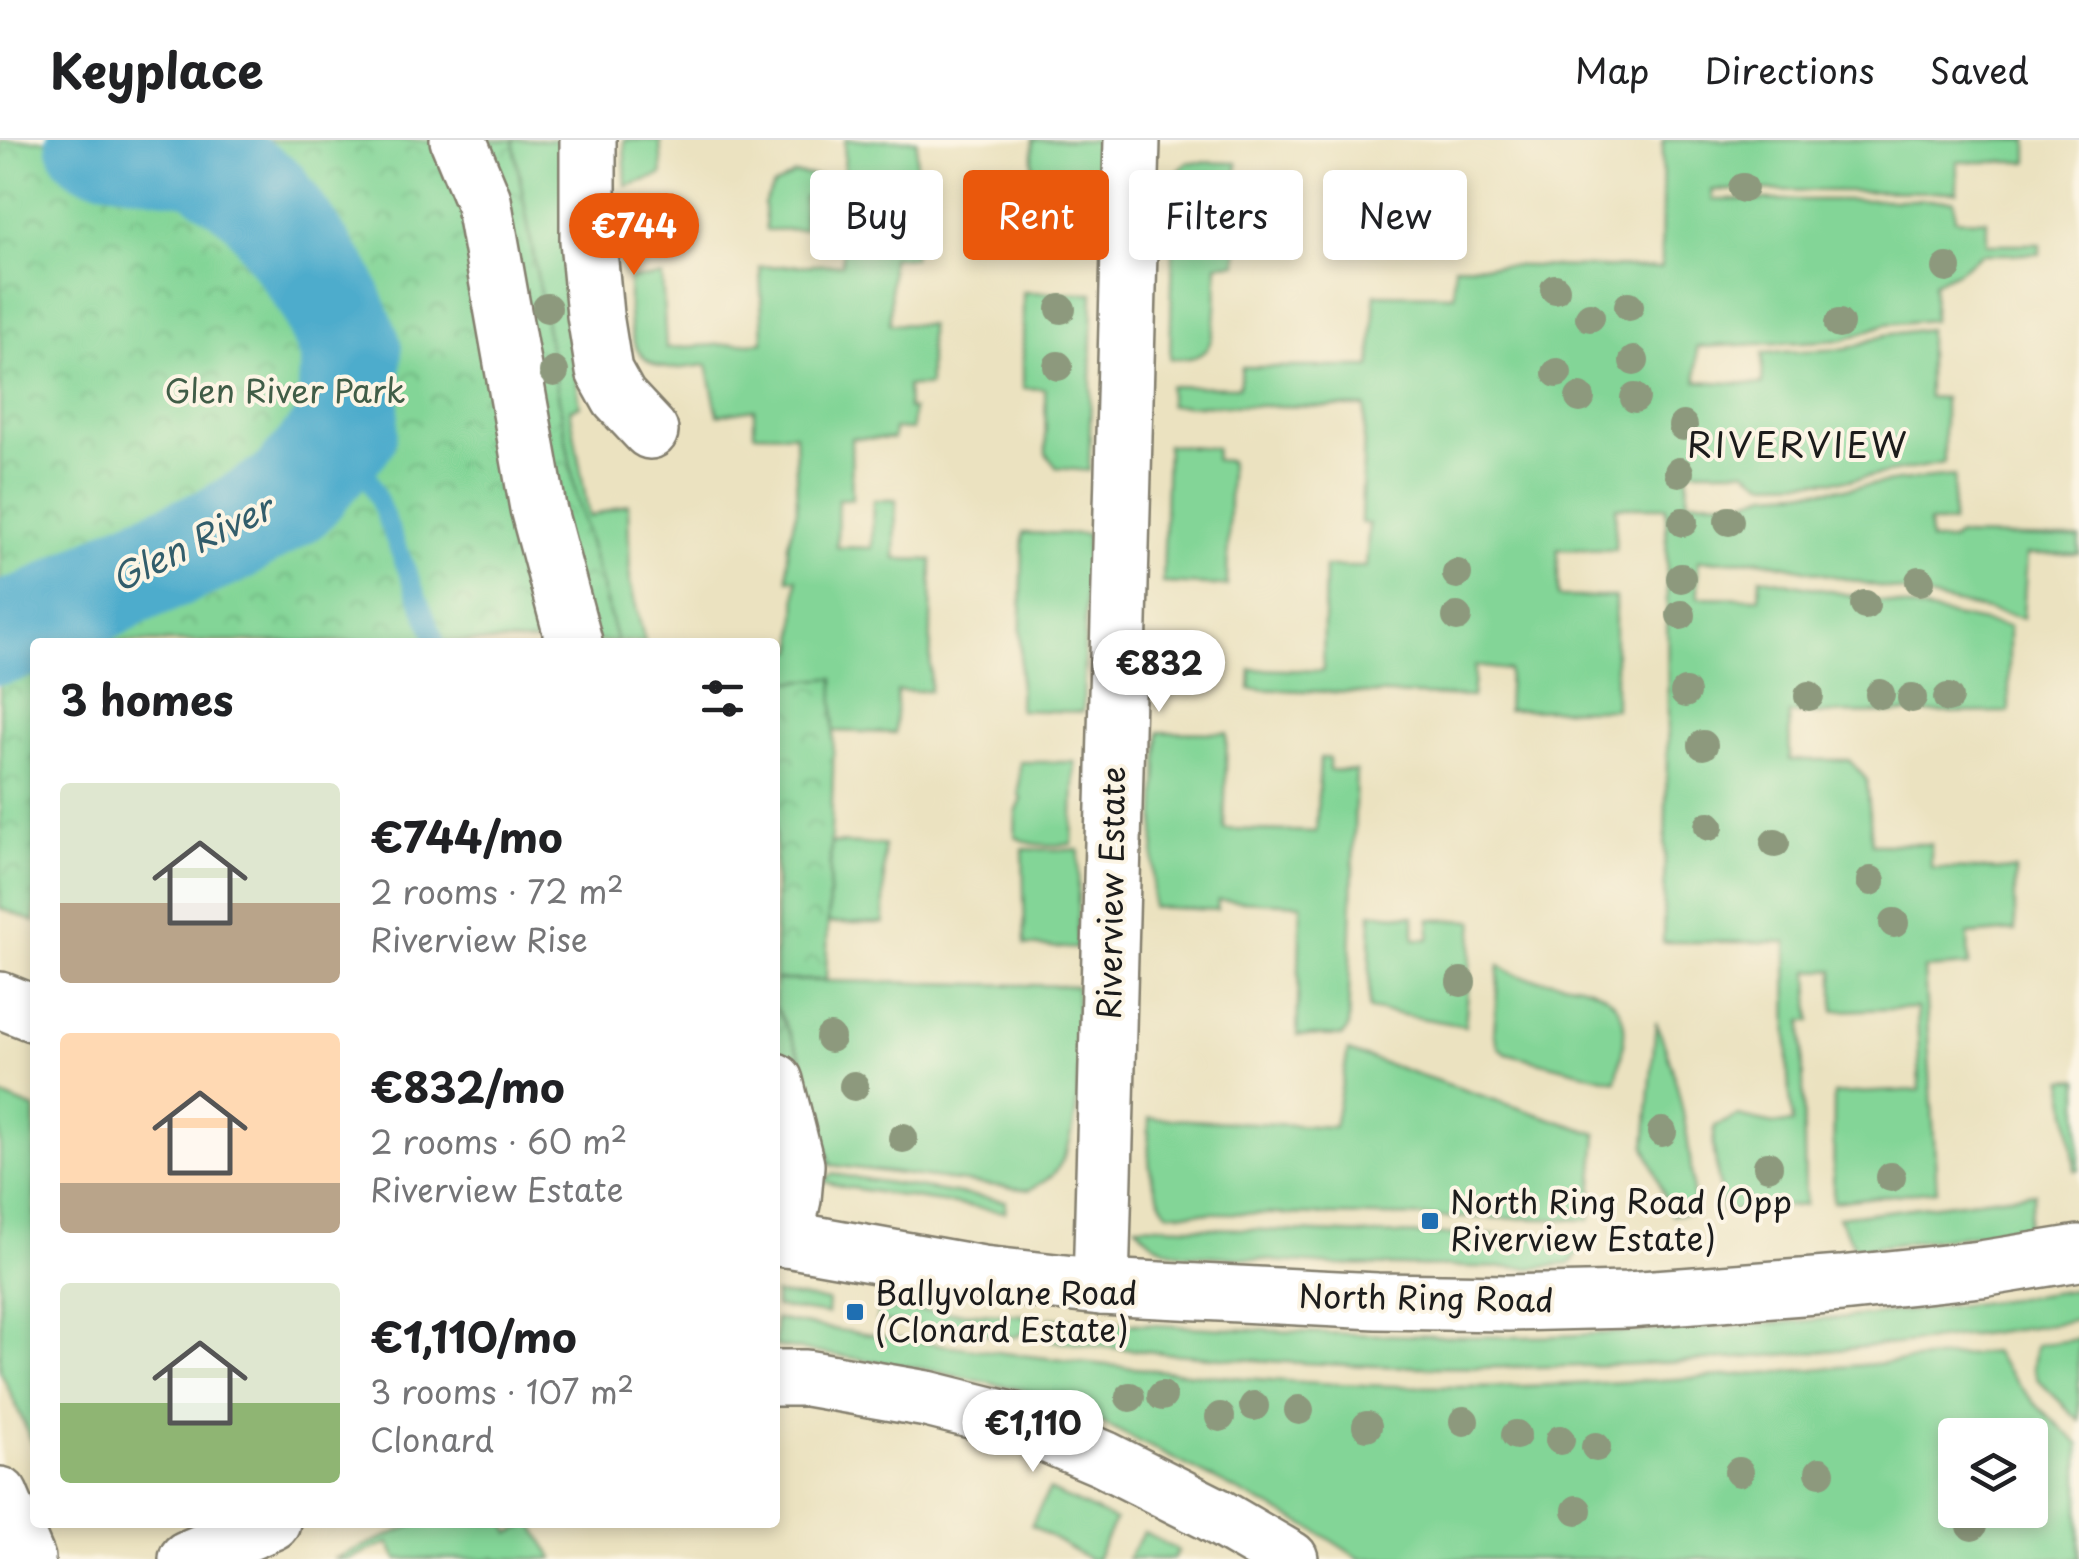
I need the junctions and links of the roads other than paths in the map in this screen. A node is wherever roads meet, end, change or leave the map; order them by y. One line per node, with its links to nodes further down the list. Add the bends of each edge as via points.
1 (458, 140): 5 (street, via 483,200 538,508)
2 (588, 140): 4 (street, via 588,240 604,371)
3 (1132, 140): 12 (street, Riverview Estate)
4 (650, 431)
5 (573, 638)
6 (0, 1000): 7 (street)
7 (30, 1012)
8 (780, 1101): 9 (street, via 796,1164 794,1198)
9 (780, 1235)
10 (780, 1238): 12 (street, North Ring Road)
11 (2079, 1254): 12 (street, North Ring Road, via 1841,1284 1628,1300 1377,1301)
12 (1101, 1287)
13 (780, 1378): 18 (street, via 927,1399 1015,1421 1167,1490)
14 (0, 1495): 16 (street)
15 (258, 1528): 17 (street)
16 (26, 1559)
17 (186, 1559)
18 (1290, 1559)

